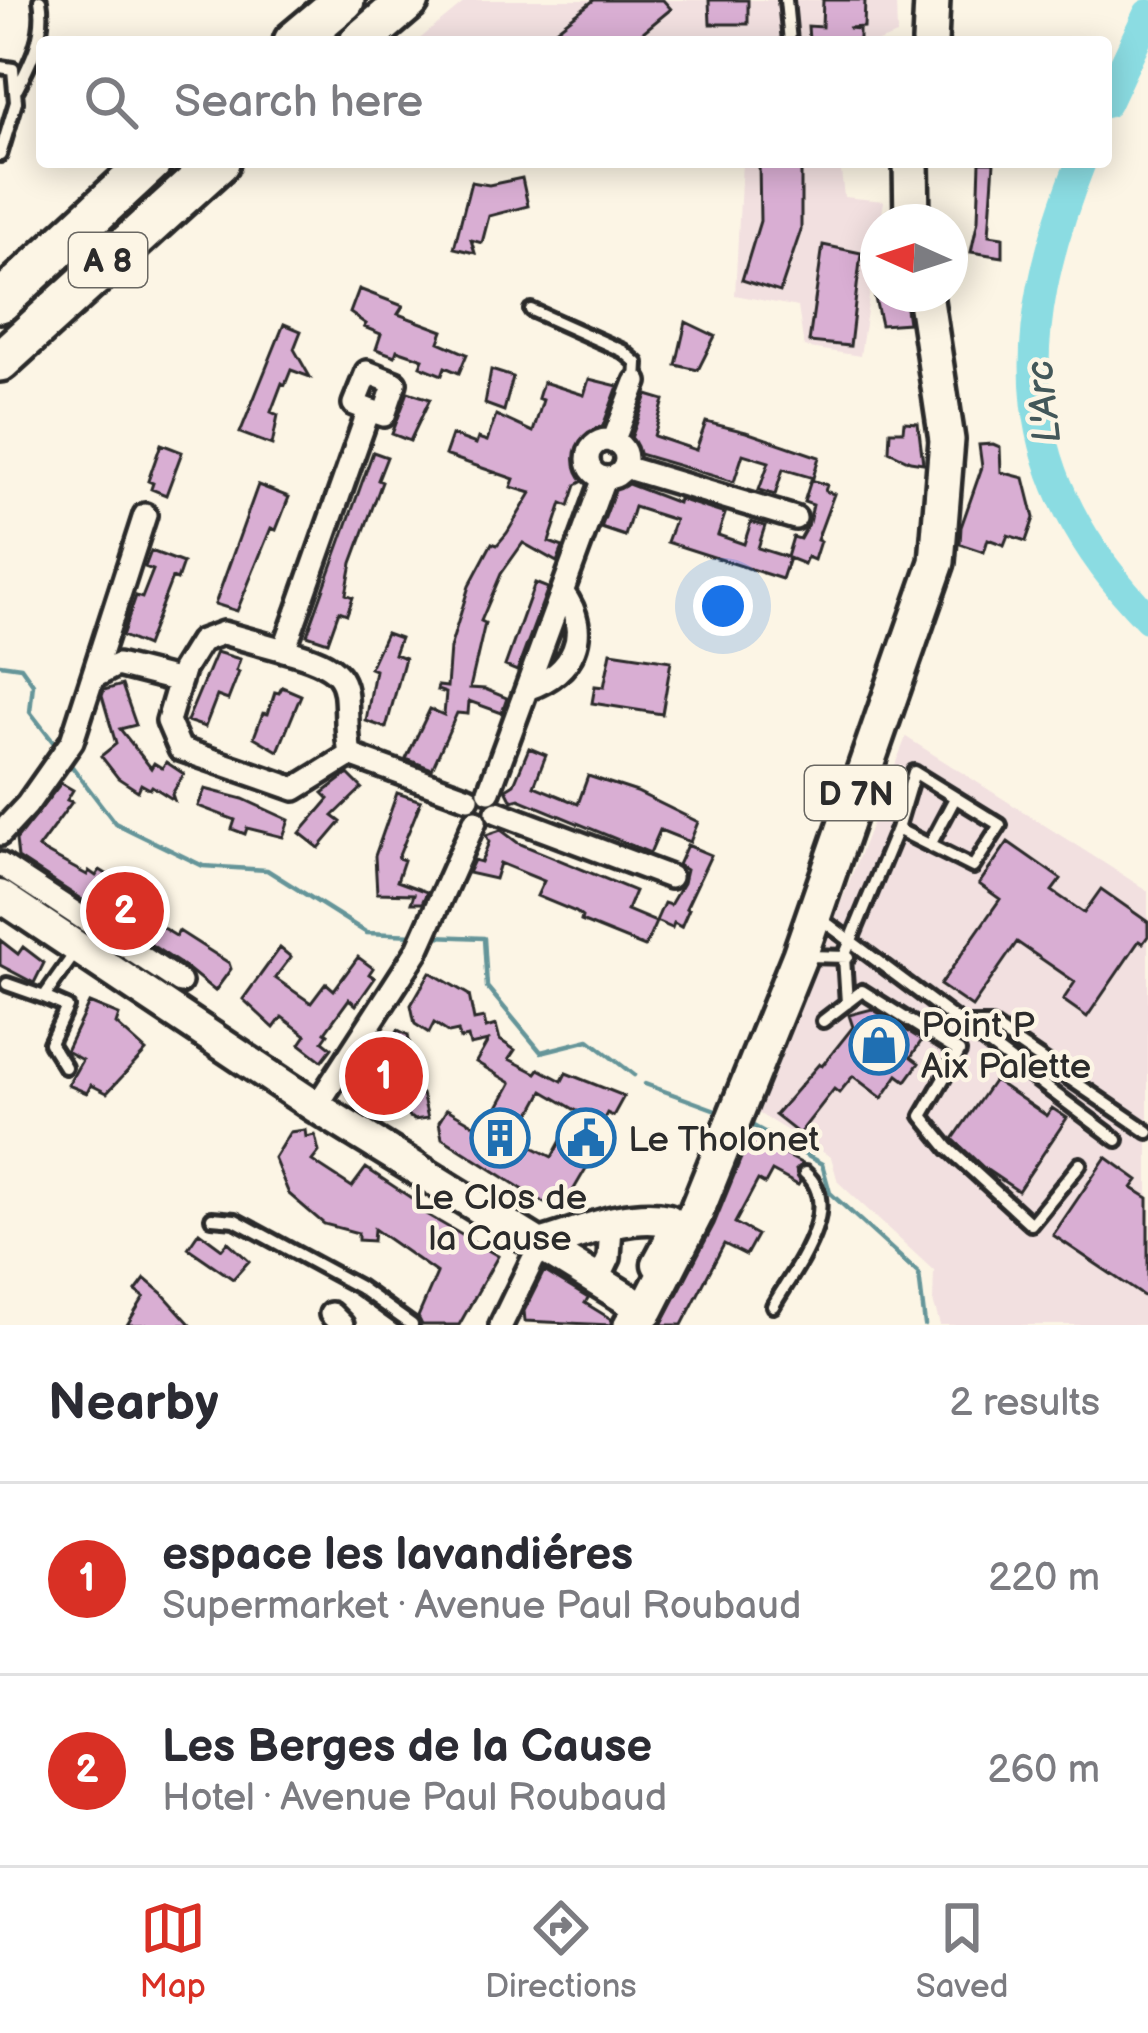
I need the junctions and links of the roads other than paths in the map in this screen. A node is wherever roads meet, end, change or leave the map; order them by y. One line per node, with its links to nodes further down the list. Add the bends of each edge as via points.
1 (40, 0): 7 (lane)
2 (344, 0): 8 (highway)
3 (409, 0): 9 (highway)
4 (786, 0): 10 (lane)
5 (917, 0): 11 (main road)
6 (932, 0): 12 (main road)
7 (40, 36)
8 (301, 36)
9 (367, 36)
10 (789, 36)
11 (916, 36)
12 (930, 36)
13 (36, 48): 15 (lane)
14 (0, 67): 15 (lane, via 13,69)
15 (15, 92): 16 (lane)
16 (0, 154)
17 (145, 168): 23 (highway, A 8)
18 (212, 168): 26 (highway, A 8)
19 (911, 168): 21 (main road)
20 (924, 168): 22 (main road)
21 (912, 204)
22 (923, 204)
23 (0, 302)
24 (531, 310): 27 (lane, via 622,351 638,363)
25 (928, 312): 31 (main road, D 7N, via 947,440)
26 (0, 362)
27 (637, 382): 29 (street)
28 (369, 410): 34 (street)
29 (613, 442): 30 (street, via 625,454); 30 (street, via 589,455 590,467)
30 (614, 472): 33 (street); 39 (street, via 563,593 579,631 571,656 562,672 529,688)
31 (944, 494): 46 (main road, D 7N, via 937,562); 60 (main road, D 7N)
32 (146, 515): 35 (street)
33 (795, 518)
34 (284, 650): 36 (street, via 223,633 201,640); 37 (street, via 336,671 350,692)
35 (96, 676): 36 (street, via 117,665); 41 (street, via 72,741)
36 (180, 681): 37 (street, via 168,721 180,749 295,789)
37 (350, 755): 39 (street)
38 (955, 798): 40 (lane, via 914,772); 42 (lane); 42 (lane, via 1000,825 973,867)
39 (482, 806): 44 (street); 61 (street, via 418,951)
40 (897, 829): 42 (lane); 47 (lane)
41 (0, 834)
42 (931, 845)
43 (0, 864): 52 (street)
44 (670, 877)
45 (3, 904): 48 (street)
46 (814, 913): 47 (lane); 49 (main road, D 7N)
47 (851, 943): 50 (lane); 51 (lane)
48 (79, 947): 52 (street); 55 (lane)
49 (800, 955): 50 (lane); 60 (main road, D 7N)
50 (844, 957): 51 (lane); 56 (lane)
51 (869, 957): 58 (lane)
52 (133, 968): 53 (street); 61 (street)
53 (180, 982)
54 (7, 984): 55 (lane)
55 (44, 997): 59 (lane, via 67,1007 50,1043)
56 (847, 1003): 57 (lane); 65 (lane, via 862,991 959,1052 922,1116 1031,1224)
57 (823, 1022)
58 (960, 1025): 63 (lane, via 991,1025); 64 (lane)
59 (65, 1067)
60 (743, 1086): 62 (main road, D 7N)
61 (316, 1107): 70 (street)
62 (729, 1128): 69 (main road, D 7N); 73 (main road, D 7N, via 694,1215)
63 (1148, 1132)
64 (1117, 1140)
65 (1080, 1164)
66 (805, 1173): 72 (lane, via 817,1190 817,1223)
67 (212, 1218): 74 (lane, via 235,1220)
68 (608, 1219): 69 (street); 70 (street); 71 (street, via 609,1258)
69 (668, 1220): 73 (main road, D 7N)
70 (540, 1245): 71 (street); 75 (street)
71 (597, 1282): 73 (street)
72 (773, 1306)
73 (638, 1309)
74 (412, 1325)
75 (501, 1325)

